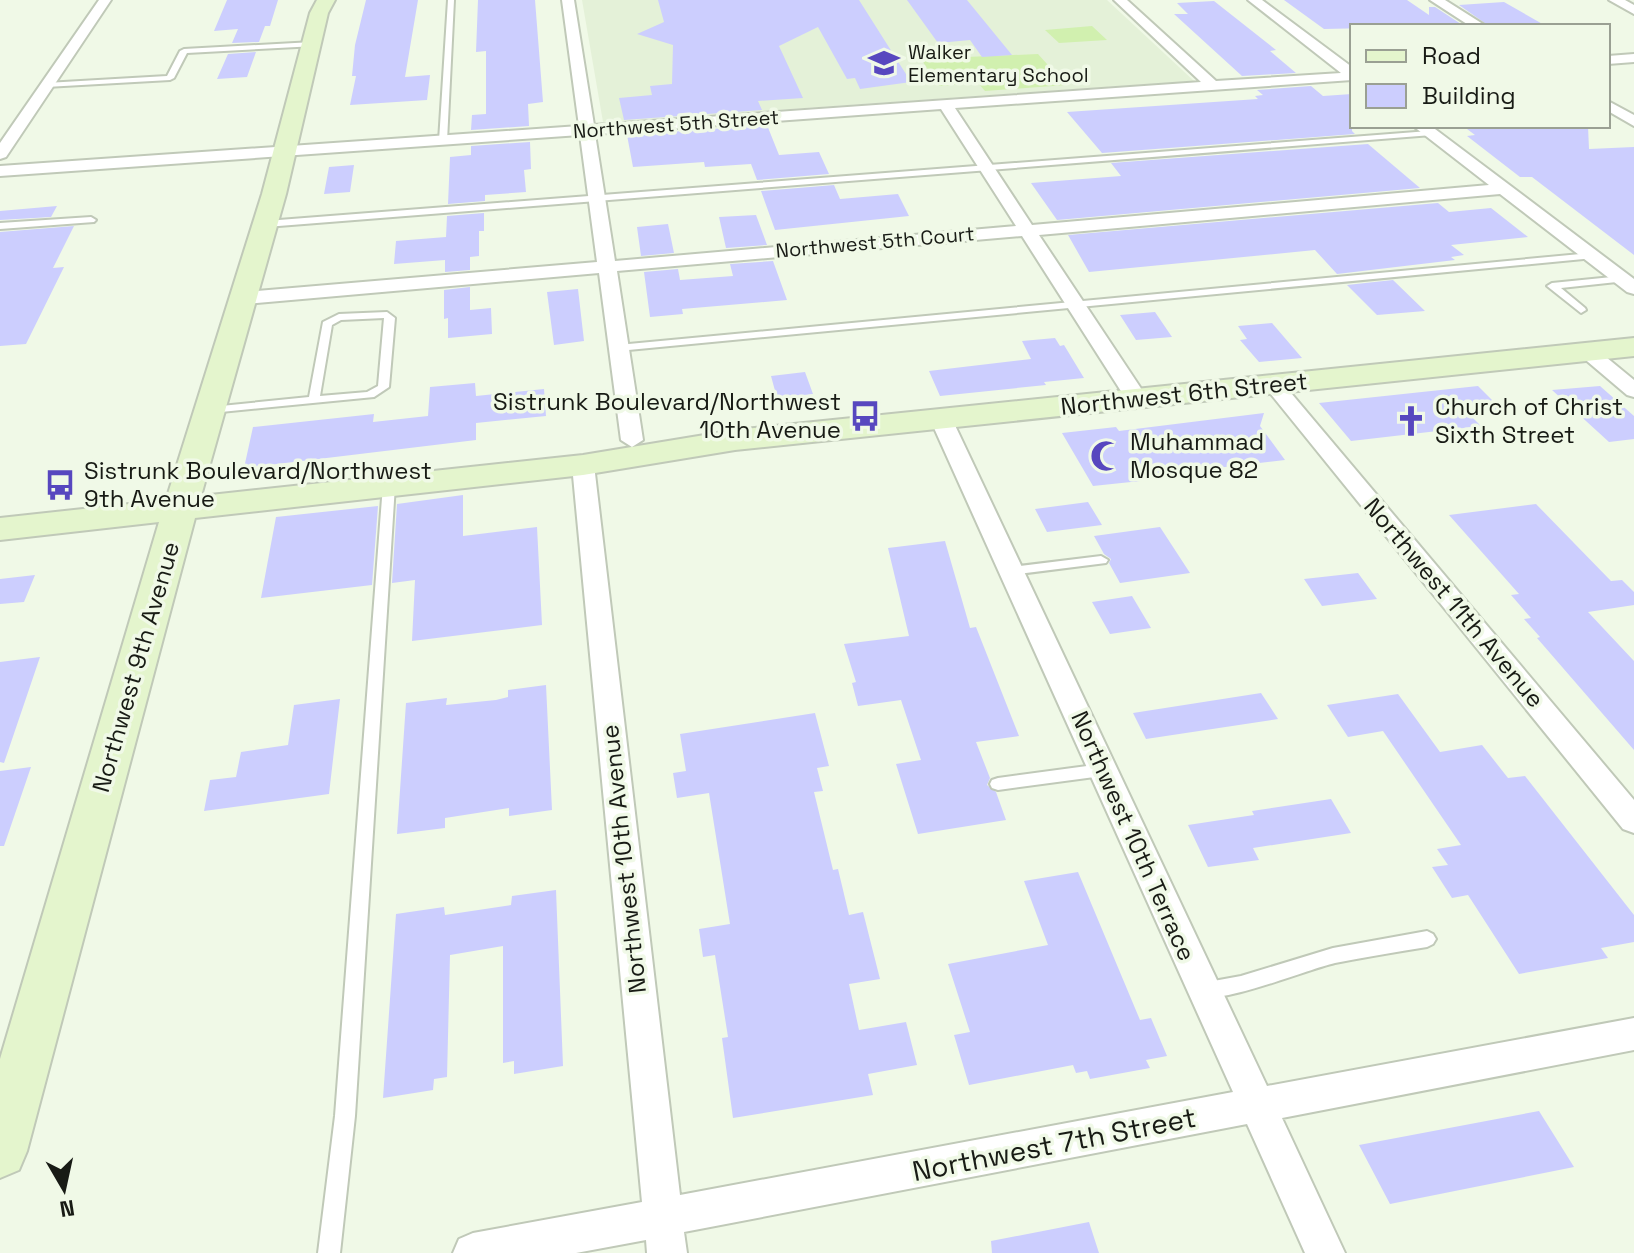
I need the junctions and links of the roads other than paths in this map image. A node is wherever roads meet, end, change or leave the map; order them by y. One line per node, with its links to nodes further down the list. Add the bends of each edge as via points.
1 (105, 0): 16 (street)
2 (326, 0): 11 (street, Northwest 9th Avenue)
3 (451, 0): 23 (lane)
4 (568, 0): 22 (street)
5 (1120, 0): 17 (street)
6 (1254, 0): 14 (street)
7 (1436, 0): 10 (street)
8 (1615, 0): 9 (street)
9 (1634, 10)
10 (1476, 24)
11 (313, 44): 16 (lane, via 184,51 170,78); 24 (street, Northwest 9th Avenue)
12 (1634, 58): 13 (street)
13 (1610, 60)
14 (1350, 73)
15 (1350, 75): 17 (street, Northwest 5th Street)
16 (46, 85): 25 (street)
17 (1212, 85): 18 (street, Northwest 5th Street)
18 (944, 103): 22 (street, Northwest 5th Street); 26 (street)
19 (1610, 106): 20 (street)
20 (1634, 121)
21 (1425, 129): 26 (lane); 28 (street)
22 (587, 131): 23 (street, Northwest 5th Street); 29 (street)
23 (443, 141): 24 (street, Northwest 5th Street)
24 (286, 152): 27 (street, Northwest 5th Street); 31 (street, Northwest 9th Avenue)
25 (0, 154)
26 (986, 167): 29 (lane); 33 (street)
27 (0, 171)
28 (1504, 189): 33 (street, Northwest 5th Court); 34 (street)
29 (596, 197): 31 (lane); 35 (street)
30 (91, 220): 32 (lane)
31 (266, 224): 37 (street, Northwest 9th Avenue)
32 (0, 226)
33 (1027, 230): 35 (street, Northwest 5th Court); 38 (street)
34 (1591, 256): 36 (street); 38 (lane)
35 (605, 266): 37 (street, Northwest 5th Court); 41 (street)
36 (1628, 284): 39 (lane, via 1552,286)
37 (246, 298): 47 (street, Northwest 9th Avenue)
38 (1074, 305): 41 (lane); 45 (street)
39 (1581, 310)
40 (1634, 347): 42 (street, Northwest 6th Street)
41 (618, 348): 49 (street)
42 (1588, 352): 43 (street, Northwest 6th Street); 44 (street)
43 (1273, 384): 45 (street, Northwest 6th Street); 60 (street, Northwest 11th Avenue)
44 (1634, 391)
45 (1137, 399): 48 (street, Northwest 6th Street)
46 (314, 401): 46 (lane, via 370,395 383,387 387,315 339,317 327,324); 47 (lane)
47 (211, 410): 53 (street, Northwest 9th Avenue)
48 (941, 419): 50 (street, Northwest 6th Street); 57 (street, Northwest 10th Terrace)
49 (632, 440): 50 (street, Northwest 6th Street); 53 (street, Northwest 6th Street)
50 (735, 440): 51 (street, Northwest 6th Street)
51 (583, 465): 52 (street, Northwest 6th Street); 66 (street, Northwest 10th Avenue)
52 (389, 485): 53 (street, Northwest 6th Street); 67 (lane, via 345,1116)
53 (184, 497): 54 (street, Northwest 6th Street); 55 (street, Northwest 6th Street); 65 (street, Northwest 9th Avenue)
54 (0, 508)
55 (0, 529)
56 (1101, 560): 57 (lane)
57 (1011, 571): 58 (street, Northwest 10th Terrace)
58 (1102, 770): 59 (lane); 62 (street, Northwest 10th Terrace)
59 (998, 784)
60 (1634, 821)
61 (1427, 939): 62 (lane, via 1333,956)
62 (1203, 990): 64 (street, Northwest 10th Terrace)
63 (1634, 1034): 64 (street, Northwest 7th Street)
64 (1257, 1106): 66 (street, Northwest 7th Street); 69 (street, Northwest 10th Terrace)
65 (0, 1151)
66 (665, 1236): 68 (street, Northwest 7th Street)
67 (329, 1253)
68 (473, 1253)
69 (1325, 1253)

